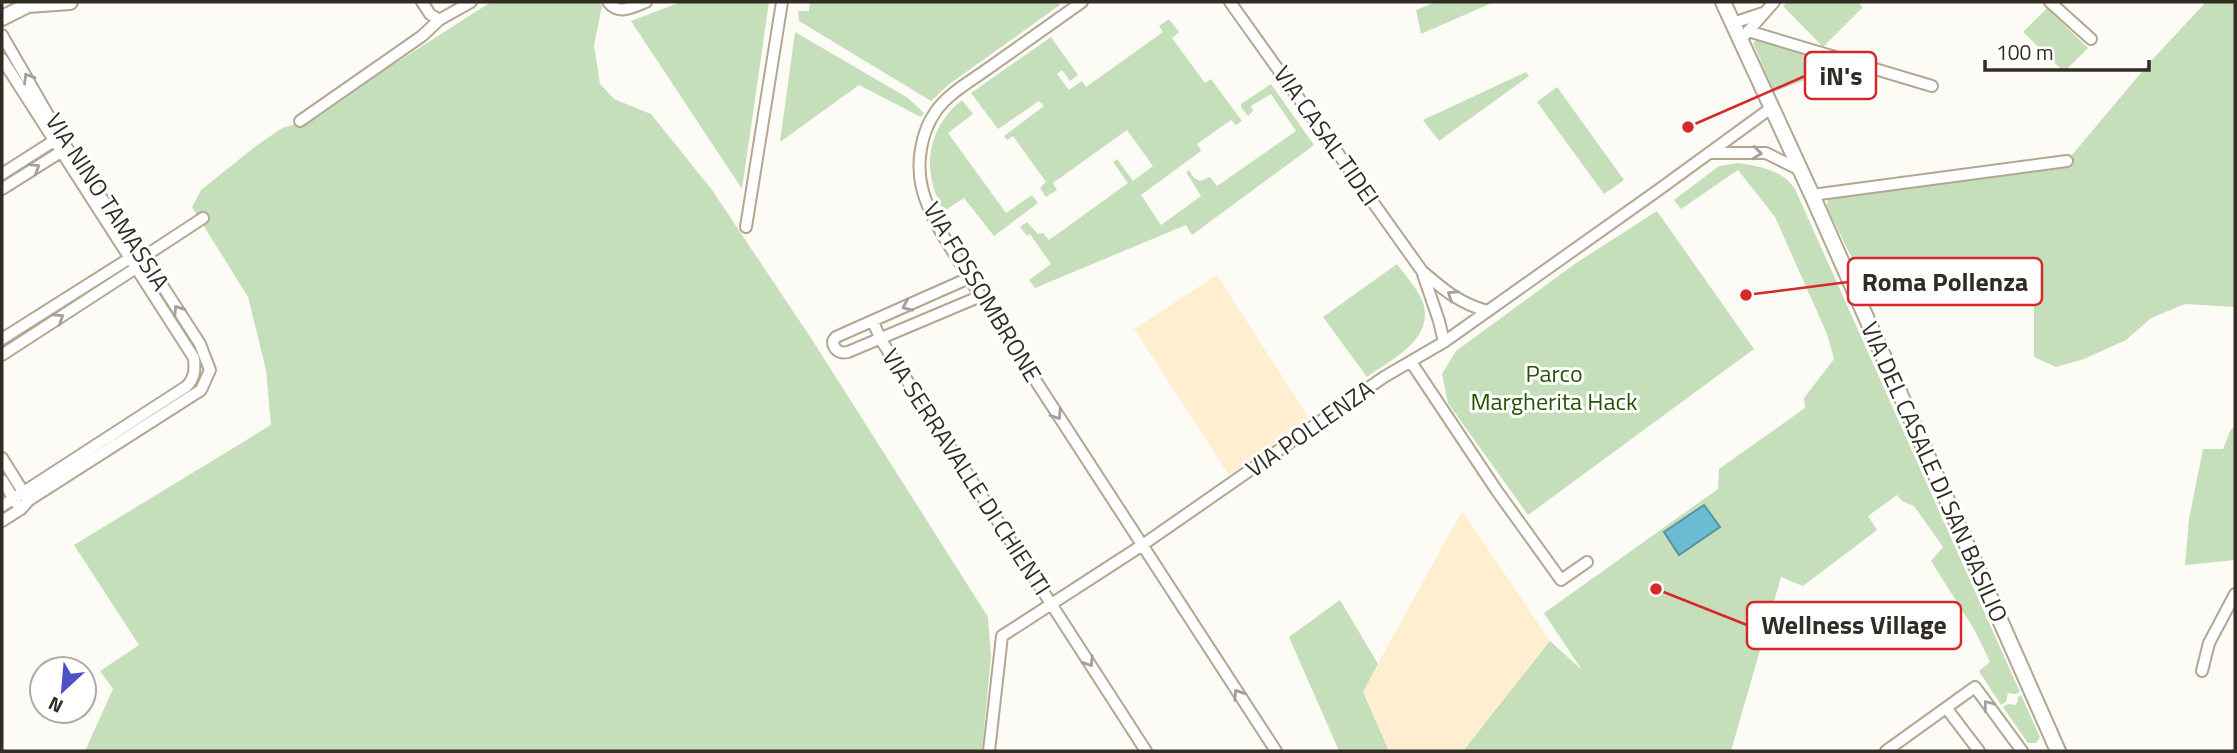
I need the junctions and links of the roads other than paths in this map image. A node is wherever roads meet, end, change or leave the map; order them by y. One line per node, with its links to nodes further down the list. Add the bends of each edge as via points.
1 (70, 2): 12 (street)
2 (422, 2): 15 (street)
3 (471, 2): 15 (street)
4 (608, 2): 5 (street, via 625,10)
5 (646, 2)
6 (782, 2): 33 (street)
7 (1082, 2): 37 (street, VIA FOSSOMBRONE, via 954,94 928,126 920,157 922,187)
8 (1230, 2): 36 (street, VIA CASAL TIDEI)
9 (1723, 2): 16 (street, VIA DEL CASALE DI SAN BASILIO)
10 (1774, 2): 13 (street)
11 (2050, 2): 19 (street)
12 (24, 4): 14 (street)
13 (1763, 13): 16 (street); 18 (street)
14 (2, 18)
15 (439, 20): 23 (street)
16 (1733, 23): 18 (street, VIA DEL CASALE DI SAN BASILIO)
17 (2, 35): 24 (street, VIA NINO TAMASSIA, one-way to 17)
18 (1744, 35): 21 (street); 22 (street, VIA DEL CASALE DI SAN BASILIO)
19 (2091, 40)
20 (2, 59): 24 (street, VIA NINO TAMASSIA)
21 (1932, 86)
22 (1771, 108): 26 (street, VIA POLLENZA); 28 (street, VIA DEL CASALE DI SAN BASILIO)
23 (300, 121)
24 (58, 138): 25 (street, VIA NINO TAMASSIA); 29 (street)
25 (64, 149): 30 (street, one-way to 25); 34 (street, VIA NINO TAMASSIA, via 82,166); 35 (street, VIA NINO TAMASSIA)
26 (1711, 153): 28 (street, one-way to 28, via 1766,153); 39 (street, VIA POLLENZA)
27 (2067, 161): 31 (street)
28 (1800, 170): 31 (street, VIA DEL CASALE DI SAN BASILIO)
29 (2, 174)
30 (2, 189)
31 (1812, 195): 63 (street, VIA DEL CASALE DI SAN BASILIO)
32 (203, 218): 34 (street)
33 (746, 227)
34 (142, 258): 35 (street); 48 (street, VIA NINO TAMASSIA, one-way to 34, via 201,390 210,370 200,344)
35 (133, 263): 41 (street); 44 (street, one-way to 35); 48 (street, VIA NINO TAMASSIA, via 194,358 192,380)
36 (1422, 271): 39 (street, VIA CASAL TIDEI, one-way to 36, via 1451,296); 43 (street, VIA CASAL TIDEI)
37 (969, 278): 38 (street, VIA FOSSOMBRONE); 40 (street, one-way to 40)
38 (981, 296): 42 (street); 51 (street, VIA FOSSOMBRONE, one-way to 51)
39 (1488, 311): 43 (street, VIA POLLENZA)
40 (873, 321): 42 (street, VIA SERRAVALLE DI CHIENTI); 42 (street, via 836,337 834,347 845,353)
41 (2, 339)
42 (881, 340): 54 (street, VIA SERRAVALLE DI CHIENTI)
43 (1444, 342): 45 (street, VIA POLLENZA)
44 (2, 355)
45 (1411, 362): 51 (street, VIA POLLENZA); 52 (street, via 1561,580)
46 (2, 458): 48 (street)
47 (2, 480): 48 (street)
48 (22, 500): 49 (street); 50 (street)
49 (2, 506)
50 (2, 521)
51 (1141, 546): 54 (street, VIA POLLENZA); 59 (street, VIA FOSSOMBRONE, one-way to 51)
52 (1587, 562)
53 (2235, 594): 55 (street, via 2209,643)
54 (1052, 605): 57 (street, VIA POLLENZA, via 1002,636); 58 (street, VIA SERRAVALLE DI CHIENTI, one-way to 58)
55 (2202, 671)
56 (1947, 709): 60 (street); 61 (street); 62 (street, one-way to 56, via 1975,687)
57 (989, 751)
58 (1146, 751)
59 (1276, 751)
60 (1886, 751)
61 (1979, 751)
62 (2022, 751)
63 (2058, 751)

